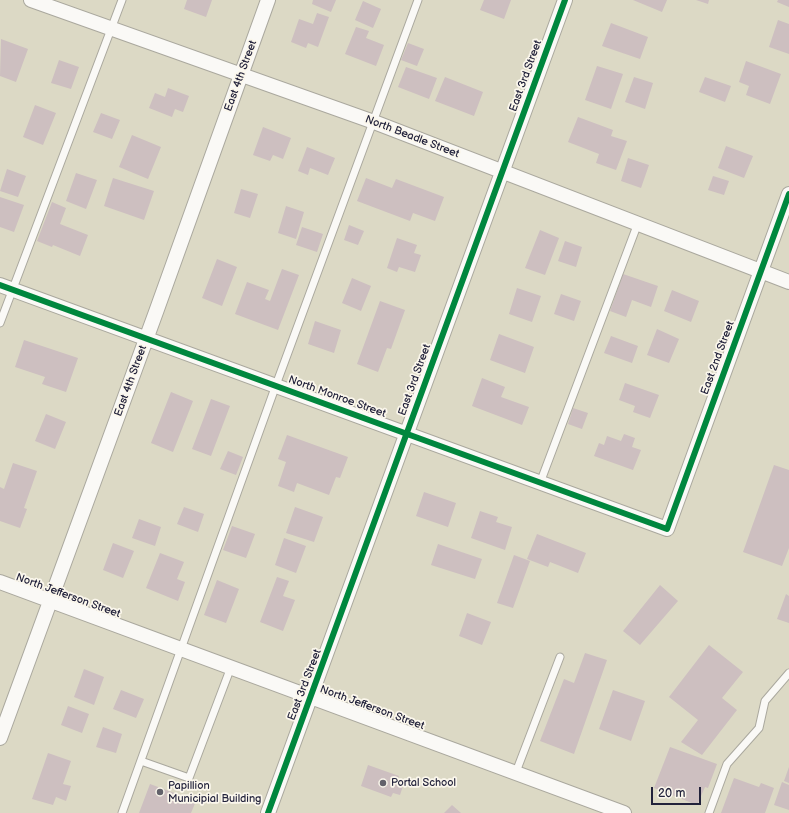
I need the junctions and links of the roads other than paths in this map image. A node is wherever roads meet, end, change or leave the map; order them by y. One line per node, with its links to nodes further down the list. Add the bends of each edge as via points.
1 (31, 0): 6 (street, North Beadle Street)
2 (122, 0): 6 (lane)
3 (268, 0): 7 (street, East 4th Street)
4 (418, 0): 8 (lane)
5 (565, 0): 9 (street, East 3rd Street)
6 (112, 28): 7 (street, North Beadle Street); 14 (lane)
7 (240, 76): 8 (street, North Beadle Street); 16 (street, East 4th Street)
8 (374, 122): 9 (street, North Beadle Street); 17 (lane)
9 (502, 171): 11 (street, North Beadle Street); 18 (street, East 3rd Street)
10 (789, 194): 12 (street, East 2nd Street)
11 (638, 223): 12 (street, North Beadle Street); 19 (lane)
12 (761, 269): 13 (street, North Beadle Street); 20 (street, East 2nd Street)
13 (789, 282)
14 (6, 287): 15 (lane); 16 (street, North Monroe Street)
15 (0, 323)
16 (146, 339): 17 (street, North Monroe Street); 22 (street, East 4th Street)
17 (276, 385): 18 (street, North Monroe Street); 23 (lane)
18 (406, 433): 19 (street, North Monroe Street); 27 (street, East 3rd Street)
19 (540, 483): 20 (street, North Monroe Street)
20 (667, 529)
21 (0, 582): 22 (street, North Jefferson Street)
22 (51, 601): 23 (street, North Jefferson Street); 28 (street, East 4th Street)
23 (182, 648): 25 (street, North Jefferson Street); 29 (lane)
24 (560, 657): 30 (lane)
25 (231, 667): 27 (street, North Jefferson Street); 29 (lane, via 189,778)
26 (789, 673): 34 (lane, via 765,701 759,728 727,764)
27 (312, 697): 30 (street, North Jefferson Street); 32 (street, East 3rd Street)
28 (0, 738)
29 (141, 761): 31 (lane)
30 (516, 772): 33 (street, North Jefferson Street)
31 (122, 813)
32 (268, 813)
33 (624, 813)
34 (709, 813)

